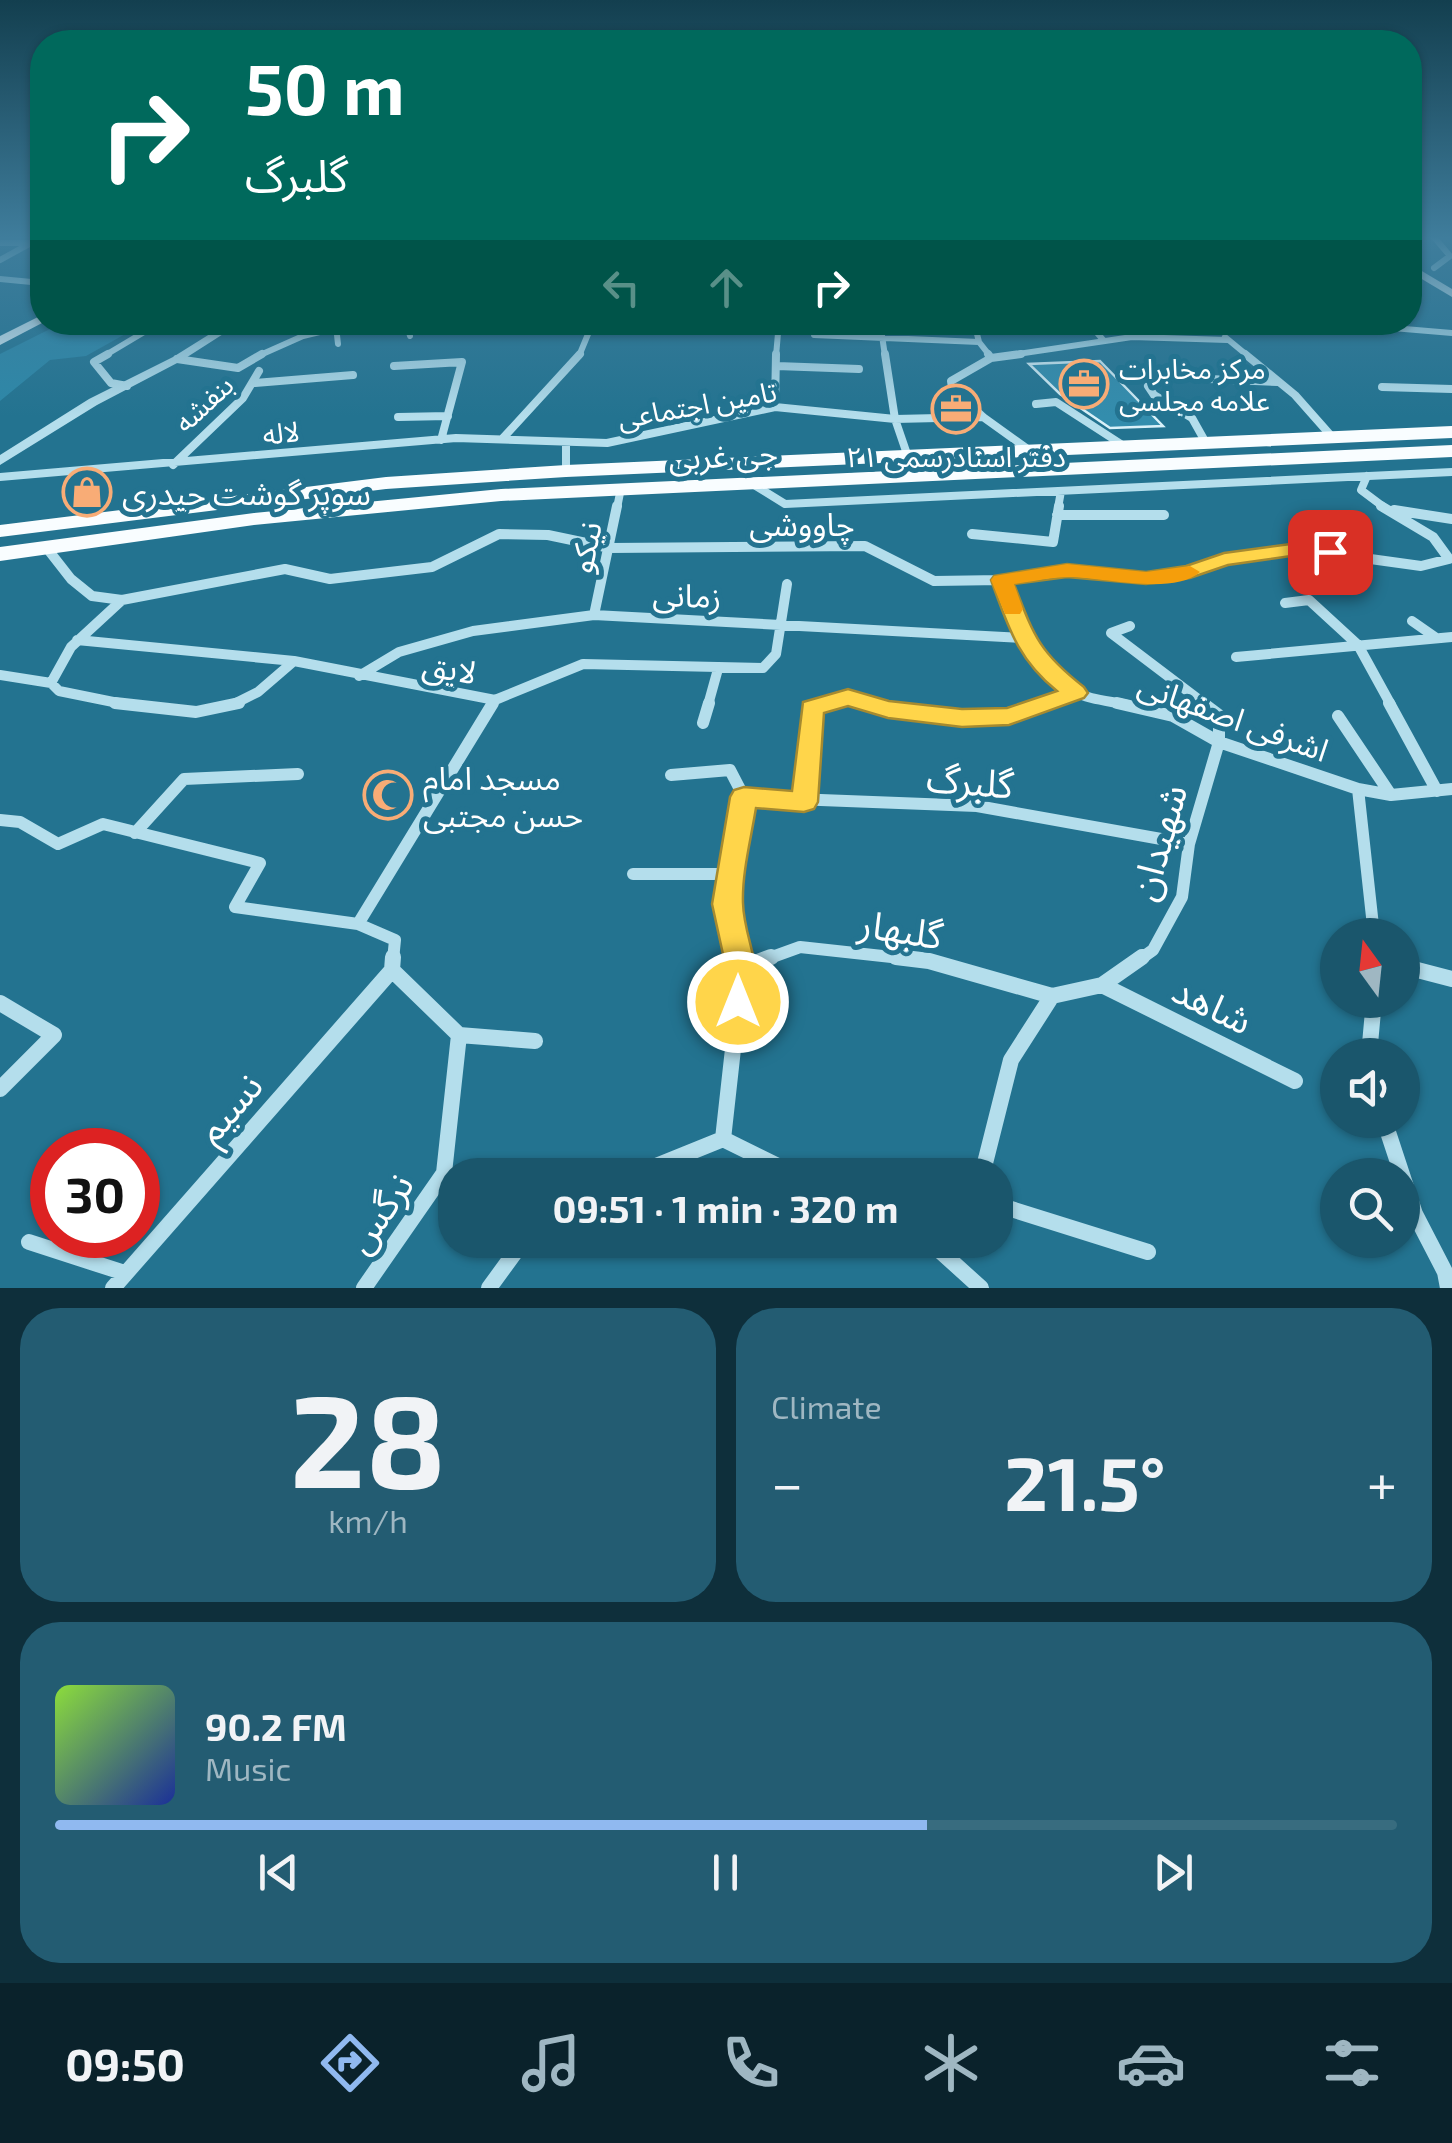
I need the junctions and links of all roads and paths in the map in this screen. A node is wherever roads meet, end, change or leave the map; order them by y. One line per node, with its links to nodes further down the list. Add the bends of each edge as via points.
1 (30, 325): 17 (main road)
2 (1422, 329): 3 (street)
3 (1452, 333)
4 (139, 335): 32 (street, via 94,362 110,383)
5 (214, 335): 22 (street)
6 (310, 335): 22 (street, via 238,368)
7 (337, 335): 20 (street)
8 (587, 335): 42 (street, via 577,360)
9 (778, 335): 24 (street)
10 (814, 335): 15 (street)
11 (882, 335): 15 (street)
12 (977, 335): 19 (street)
13 (1099, 335): 18 (street)
14 (1224, 335): 16 (street)
15 (882, 338): 19 (street); 40 (street)
16 (1228, 340): 18 (street); 29 (street)
17 (0, 341)
18 (1104, 341): 21 (street)
19 (978, 342): 21 (street)
20 (338, 344)
21 (991, 358): 39 (street, via 950,382)
22 (177, 359): 32 (street)
23 (394, 366): 37 (street, via 462,362)
24 (777, 366): 25 (street); 36 (street)
25 (858, 369)
26 (259, 371): 30 (street, بنفشه)
27 (352, 375): 30 (street)
28 (1208, 379): 29 (street)
29 (1279, 382): 43 (street)
30 (255, 383): 52 (street, بنفشه)
31 (1451, 384): 34 (street)
32 (127, 386): 51 (street)
33 (1148, 386): 46 (street, via 1192,418)
34 (1382, 387)
35 (1036, 404): 47 (street, via 1056,402)
36 (776, 407): 40 (street, تامین اجتماعی); 45 (street, تامین اجتماعی, via 652,436)
37 (448, 416): 38 (street); 44 (street)
38 (398, 417)
39 (983, 418): 40 (street, تامین اجتماعی); 48 (street)
40 (895, 419): 50 (street)
41 (1452, 432): 43 (main road, جی غربی)
42 (503, 438): 44 (street, لاله); 45 (street, لاله)
43 (1333, 438): 46 (main road, جی غربی)
44 (441, 440): 52 (street, لاله)
45 (566, 443): 53 (street)
46 (1206, 444): 47 (main road, جی غربی)
47 (1125, 447): 48 (main road, جی غربی)
48 (1031, 451): 50 (main road, جی غربی)
49 (1452, 451): 57 (main road, جی غربی)
50 (908, 456): 53 (main road, جی غربی)
51 (0, 461)
52 (173, 465): 56 (street, لاله)
53 (566, 472): 64 (main road, جی غربی, via 251,497)
54 (1452, 472): 55 (street)
55 (1367, 476): 59 (street); 60 (street, via 1361,490)
56 (0, 478)
57 (750, 482): 58 (main road, جی غربی); 59 (street, via 785,504)
58 (621, 488): 66 (main road, جی غربی, via 406,502); 67 (street, نیکو)
59 (1061, 491): 61 (street)
60 (1376, 506): 63 (street); 69 (street, چاووشی, via 1443,544 1449,559 1421,566 1298,549 1146,578 1067,570)
61 (1057, 515): 62 (street); 65 (street, via 1053,542)
62 (1164, 515)
63 (1452, 520)
64 (0, 531)
65 (972, 534)
66 (46, 547): 68 (main road, جی غربی); 71 (street, via 92,596)
67 (610, 548): 69 (street, چاووشی, via 864,546 934,581); 71 (street, چاووشی, via 548,535 499,534 432,566 379,576 330,580 285,569); 73 (street, نیکو)
68 (0, 554)
69 (1001, 580): 78 (street, اشرفی اصفهانی)
70 (787, 584): 75 (street)
71 (122, 600): 80 (street)
72 (1285, 603): 81 (street, via 1310,600)
73 (594, 616): 75 (street, زمانی); 86 (street, زمانی, via 473,631 398,652)
74 (1412, 620): 79 (street)
75 (781, 626): 78 (street, زمانی); 84 (street, لایق, via 776,654 763,668)
76 (1130, 626): 92 (street, via 1112,633 1219,715)
77 (1452, 637): 79 (street)
78 (1024, 638): 88 (street, اشرفی اصفهانی, via 1040,665)
79 (1436, 638): 81 (street)
80 (77, 640): 83 (street, لایق); 87 (street)
81 (1358, 645): 82 (street); 97 (street)
82 (1236, 657)
83 (294, 662): 86 (street, لایق); 87 (street, via 265,688 216,710 89,697)
84 (718, 669): 89 (street, لایق, via 583,664); 91 (street)
85 (0, 675): 87 (street)
86 (359, 676): 89 (street, لایق)
87 (51, 683)
88 (1076, 693): 92 (street, اشرفی اصفهانی, via 1173,716); 100 (street, via 1009,716 962,718 848,698 812,708)
89 (495, 700): 107 (street)
90 (1338, 716): 98 (street)
91 (703, 724)
92 (1220, 742): 96 (street, اشرفی اصفهانی); 103 (street, شهیدان)
93 (298, 774): 102 (street, via 184,779)
94 (671, 775): 99 (street, via 730,770)
95 (1452, 789): 97 (street, اشرفی اصفهانی)
96 (1358, 790): 98 (street, اشرفی اصفهانی); 106 (street)
97 (1437, 791): 98 (street, اشرفی اصفهانی)
98 (1391, 795)
99 (744, 797): 100 (street, گلبرگ); 105 (street)
100 (804, 802): 103 (street, گلبرگ, via 977,806)
101 (0, 820): 102 (street, via 20,822 58,844 102,824)
102 (135, 833): 107 (street, via 260,863 236,907)
103 (1189, 844): 112 (street, شهیدان, via 1182,898 1153,950)
104 (633, 874): 105 (street)
105 (732, 874): 108 (street, via 728,904)
106 (1372, 918)
107 (358, 924): 109 (street, via 395,940)
108 (742, 968): 113 (street, گلبهار, via 800,946 929,961); 120 (street)
109 (392, 970): 115 (street); 132 (street, نسیم)
110 (1420, 970): 111 (street)
111 (1452, 978)
112 (1102, 985): 113 (street, شهیدان); 117 (street, شاهد)
113 (1052, 996): 124 (street, via 1011,1060)
114 (0, 1004): 118 (street, via 54,1034)
115 (459, 1035): 116 (street); 121 (street)
116 (534, 1042)
117 (1294, 1081)
118 (0, 1089)
119 (1390, 1138): 131 (street, via 1416,1214)
120 (724, 1139): 122 (street); 123 (street)
121 (451, 1158)
122 (676, 1158)
123 (762, 1158)
124 (986, 1158)
125 (438, 1190): 133 (street, نرگس)
126 (1013, 1210): 128 (street)
127 (28, 1242): 132 (street)
128 (1148, 1252)
129 (511, 1258): 134 (street)
130 (948, 1258): 135 (street)
131 (1448, 1278)
132 (119, 1281)
133 (364, 1288)
134 (489, 1288)
135 (981, 1288)

